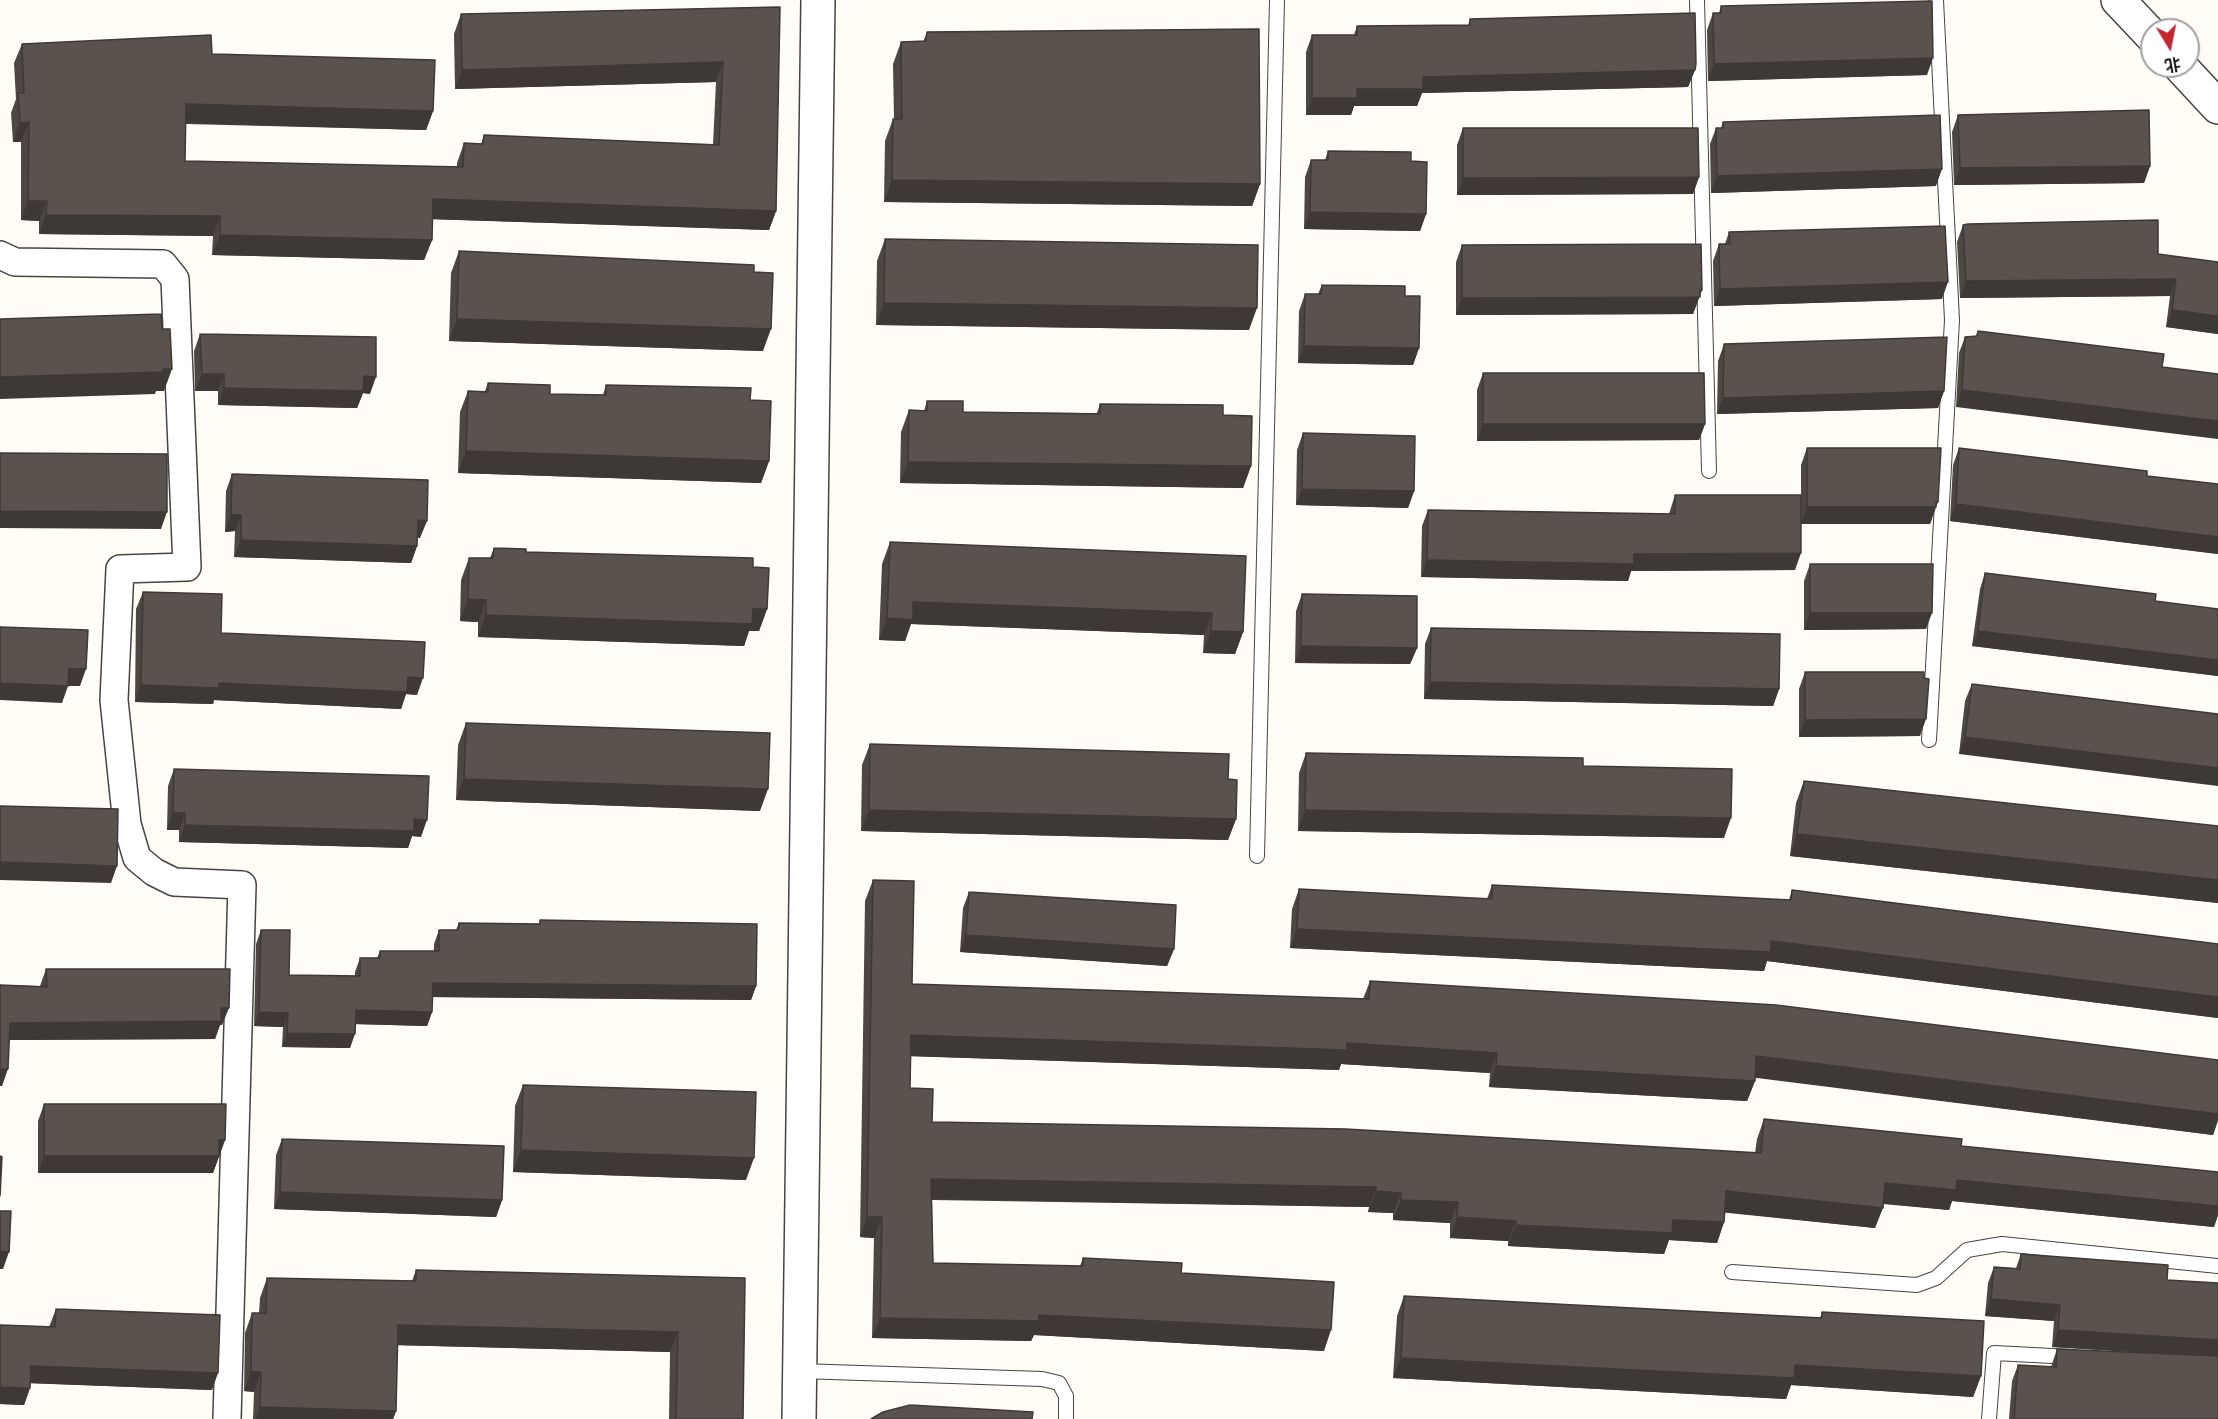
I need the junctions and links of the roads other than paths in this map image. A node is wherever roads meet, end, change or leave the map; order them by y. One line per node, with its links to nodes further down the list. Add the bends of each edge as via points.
1 (818, 0): 16 (street)
2 (1277, 0): 12 (lane)
3 (1697, 0): 10 (lane)
4 (1936, 0): 11 (lane, via 1952,320)
5 (2118, 0): 6 (street)
6 (2140, 23)
7 (2191, 78): 8 (street)
8 (2218, 107)
9 (0, 255): 17 (street, via 15,262 162,264 175,279 187,567 120,569 114,700 128,824 137,858 174,882 242,885)
10 (1709, 471)
11 (1929, 740)
12 (1257, 856)
13 (2218, 1266): 14 (lane, via 2002,1244 1966,1250 1936,1278 1917,1285)
14 (1732, 1272)
15 (2088, 1358): 20 (lane, via 1994,1353)
16 (799, 1371): 18 (street); 19 (lane, via 1042,1379 1059,1383 1066,1396)
17 (227, 1419)
18 (799, 1419)
19 (1066, 1419)
20 (1989, 1419)

